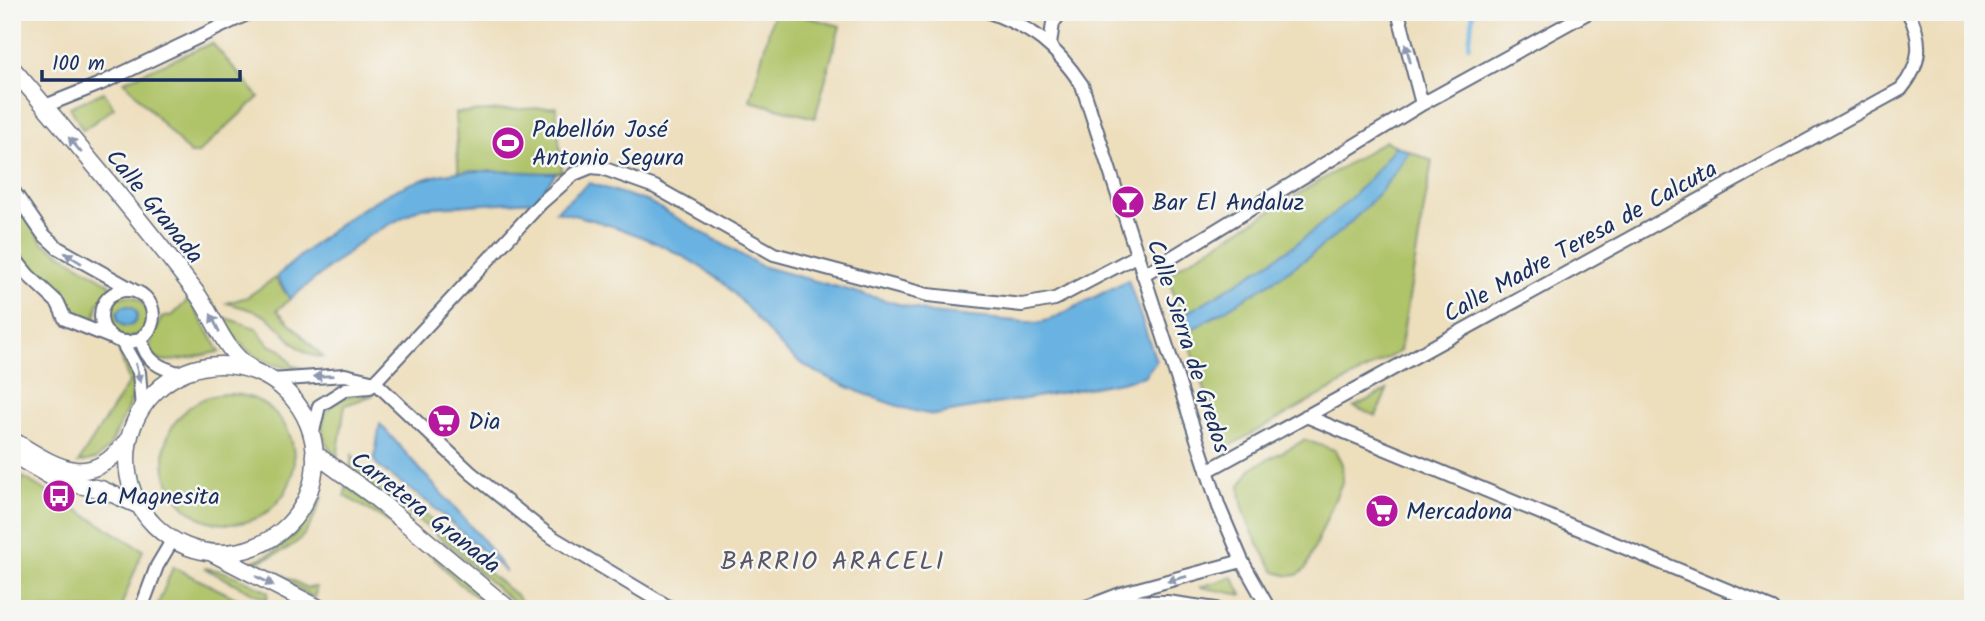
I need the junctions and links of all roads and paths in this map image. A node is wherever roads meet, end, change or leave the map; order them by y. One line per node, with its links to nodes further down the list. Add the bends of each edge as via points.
1 (251, 12): 13 (street)
2 (1027, 12): 7 (street)
3 (1062, 12): 8 (street)
4 (1398, 12): 12 (street, one-way to 4)
5 (1589, 12): 12 (street)
6 (1908, 12): 25 (street, Calle Madre Teresa de Calcuta, via 1920,45 1912,76 1901,89)
7 (993, 14): 9 (street, Calle Sierra de Gredos)
8 (1053, 23): 9 (street); 10 (street)
9 (1028, 29): 10 (street, Calle Sierra de Gredos)
10 (1050, 45): 15 (street, Calle Sierra de Gredos, via 1082,85)
11 (12, 68): 13 (main road, Calle Granada)
12 (1422, 104): 17 (street)
13 (45, 106): 22 (main road, Calle Granada, one-way to 13, via 231,352 204,302)
14 (12, 189): 18 (street, one-way to 14, via 58,248)
15 (1138, 255): 17 (street, Calle Sierra de Gredos); 23 (street, via 1037,304 939,296 769,252 655,187 615,171 585,168 562,184)
16 (12, 256): 20 (street, via 58,303 65,319)
17 (1143, 275): 31 (street, Calle Sierra de Gredos)
18 (133, 290): 19 (street, via 146,298 153,312 151,328); 20 (street, via 111,296 102,309 102,324)
19 (141, 339): 20 (street); 21 (street, via 154,363)
20 (117, 340): 24 (street, one-way to 24, via 137,367)
21 (182, 374): 22 (main road, via 216,365); 24 (main road, via 164,384)
22 (265, 376): 23 (street, one-way to 22, via 345,375); 27 (main road, via 299,407)
23 (375, 382): 27 (street, via 370,387 346,389 319,406); 40 (street, via 471,473 547,534)
24 (142, 408): 26 (main road)
25 (1306, 416): 31 (street, Calle Madre Teresa de Calcuta); 44 (street)
26 (131, 436): 28 (main road, via 108,462 79,472 55,466); 32 (main road, via 128,471)
27 (312, 436): 29 (main road)
28 (12, 440)
29 (314, 453): 34 (main road, via 310,488 289,523 254,547); 39 (main road, Carretera Granada)
30 (12, 454): 32 (main road, via 60,482 110,492)
31 (1207, 471): 35 (street, Calle Sierra de Gredos)
32 (140, 506): 33 (main road)
33 (173, 539): 34 (main road); 37 (street)
34 (209, 552): 38 (main road, one-way to 38)
35 (1242, 561): 36 (street, one-way to 36); 43 (street, Calle Sierra de Gredos)
36 (1105, 601): 41 (street); 42 (street)
37 (141, 609)
38 (321, 609)
39 (509, 609)
40 (672, 609)
41 (1081, 609)
42 (1216, 609)
43 (1269, 609)
44 (1773, 609)

